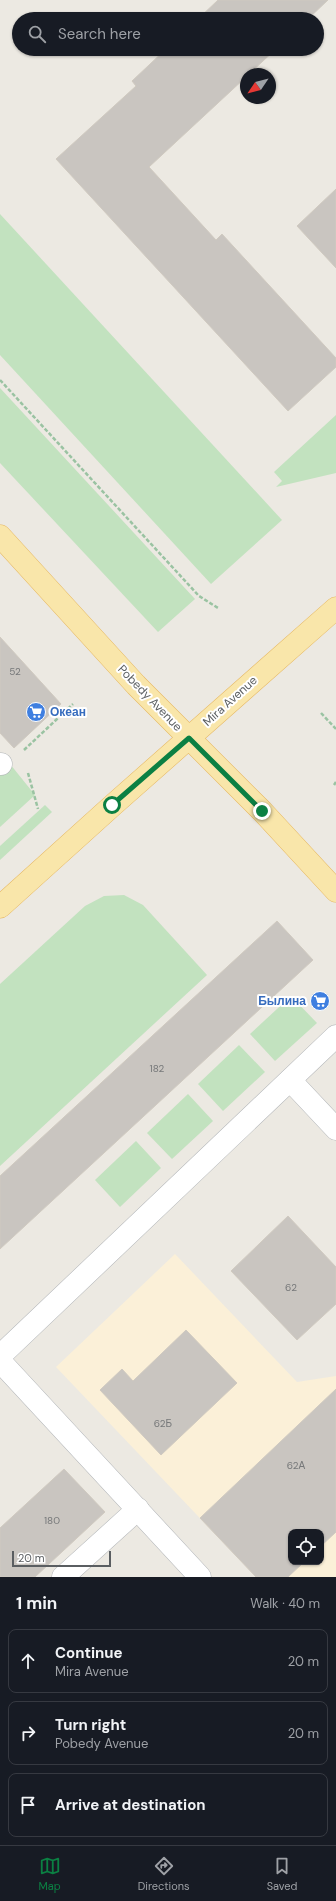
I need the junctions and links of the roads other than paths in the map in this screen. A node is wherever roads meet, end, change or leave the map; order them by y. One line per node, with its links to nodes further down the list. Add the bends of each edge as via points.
1 (0, 536): 3 (main road, Pobedy Avenue, via 136,685)
2 (336, 608): 3 (main road, Mira Avenue)
3 (189, 738): 4 (main road, Pobedy Avenue, via 262,811); 5 (main road, Mira Avenue)
4 (336, 891)
5 (0, 907)
6 (336, 1036): 7 (lane)
7 (290, 1080): 8 (lane); 9 (lane)
8 (336, 1129)
9 (0, 1356)
10 (0, 1361): 11 (lane)
11 (138, 1509): 12 (lane); 13 (lane)
12 (63, 1577)
13 (200, 1577)

